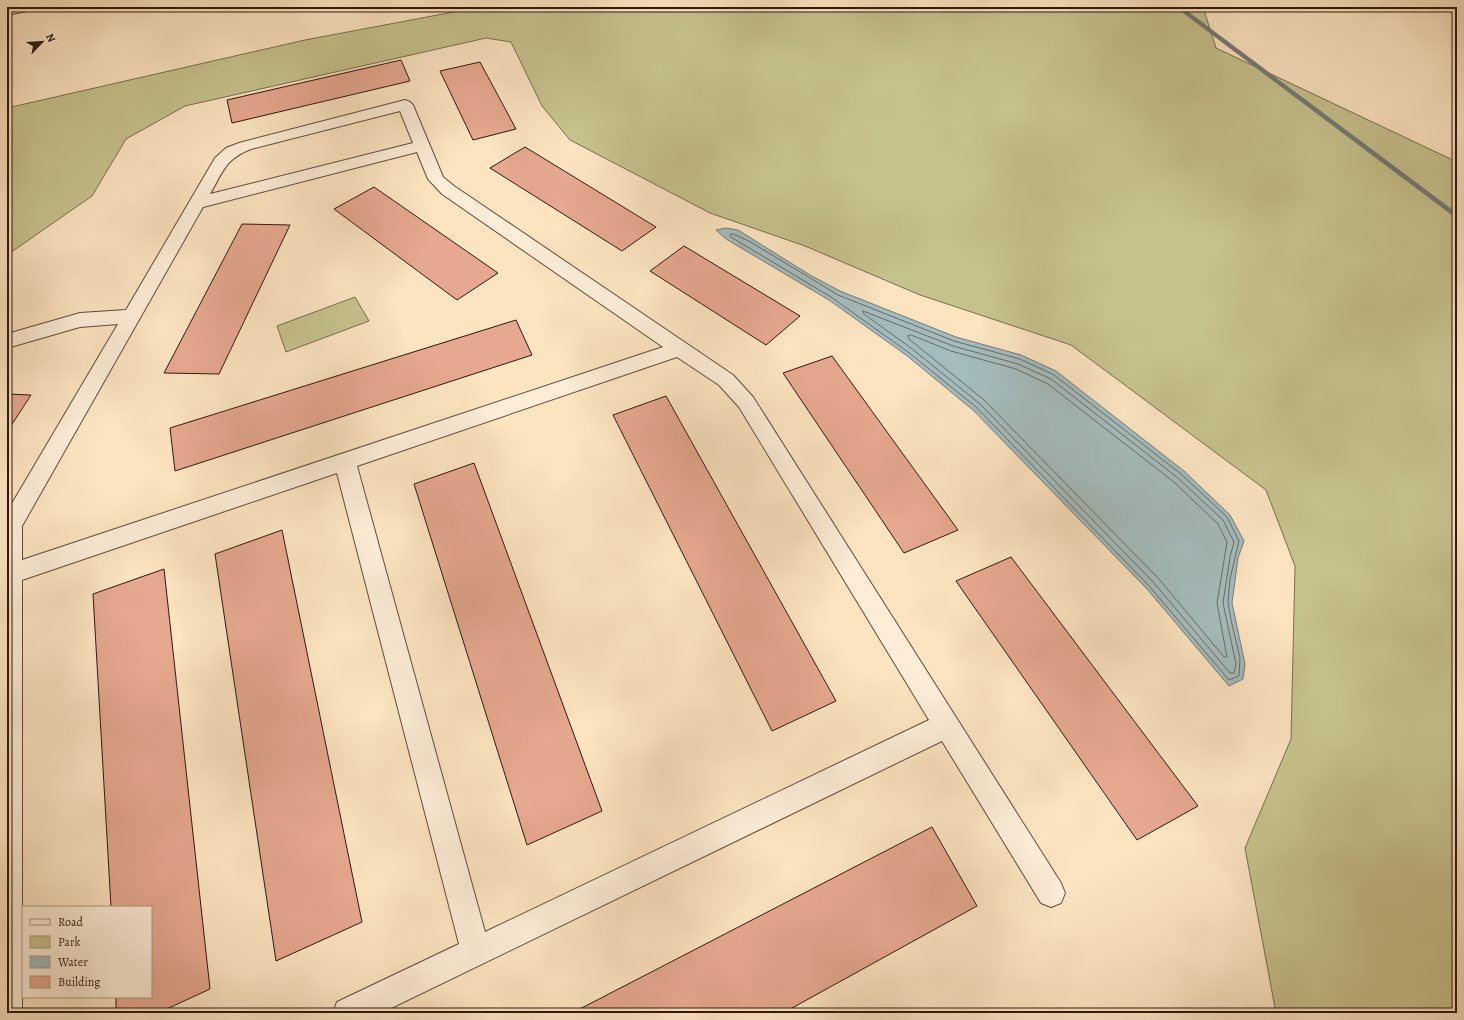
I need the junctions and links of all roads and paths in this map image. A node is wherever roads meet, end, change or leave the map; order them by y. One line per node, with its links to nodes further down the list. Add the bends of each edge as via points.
1 (27, 7): 2 (street)
2 (7, 11)
3 (422, 146): 4 (street); 4 (street, via 404,105 232,151 223,158); 7 (street, via 436,179 448,190)
4 (197, 203): 5 (street)
5 (132, 316): 6 (street, via 80,320); 9 (street, via 11,525)
6 (7, 340)
7 (680, 348): 8 (street); 10 (street, via 726,380 746,402)
8 (345, 461): 9 (street); 12 (street)
9 (10, 574): 13 (street)
10 (947, 725): 11 (street); 12 (street)
11 (1051, 893)
12 (476, 952): 14 (street)
13 (7, 1013)
14 (348, 1013)

